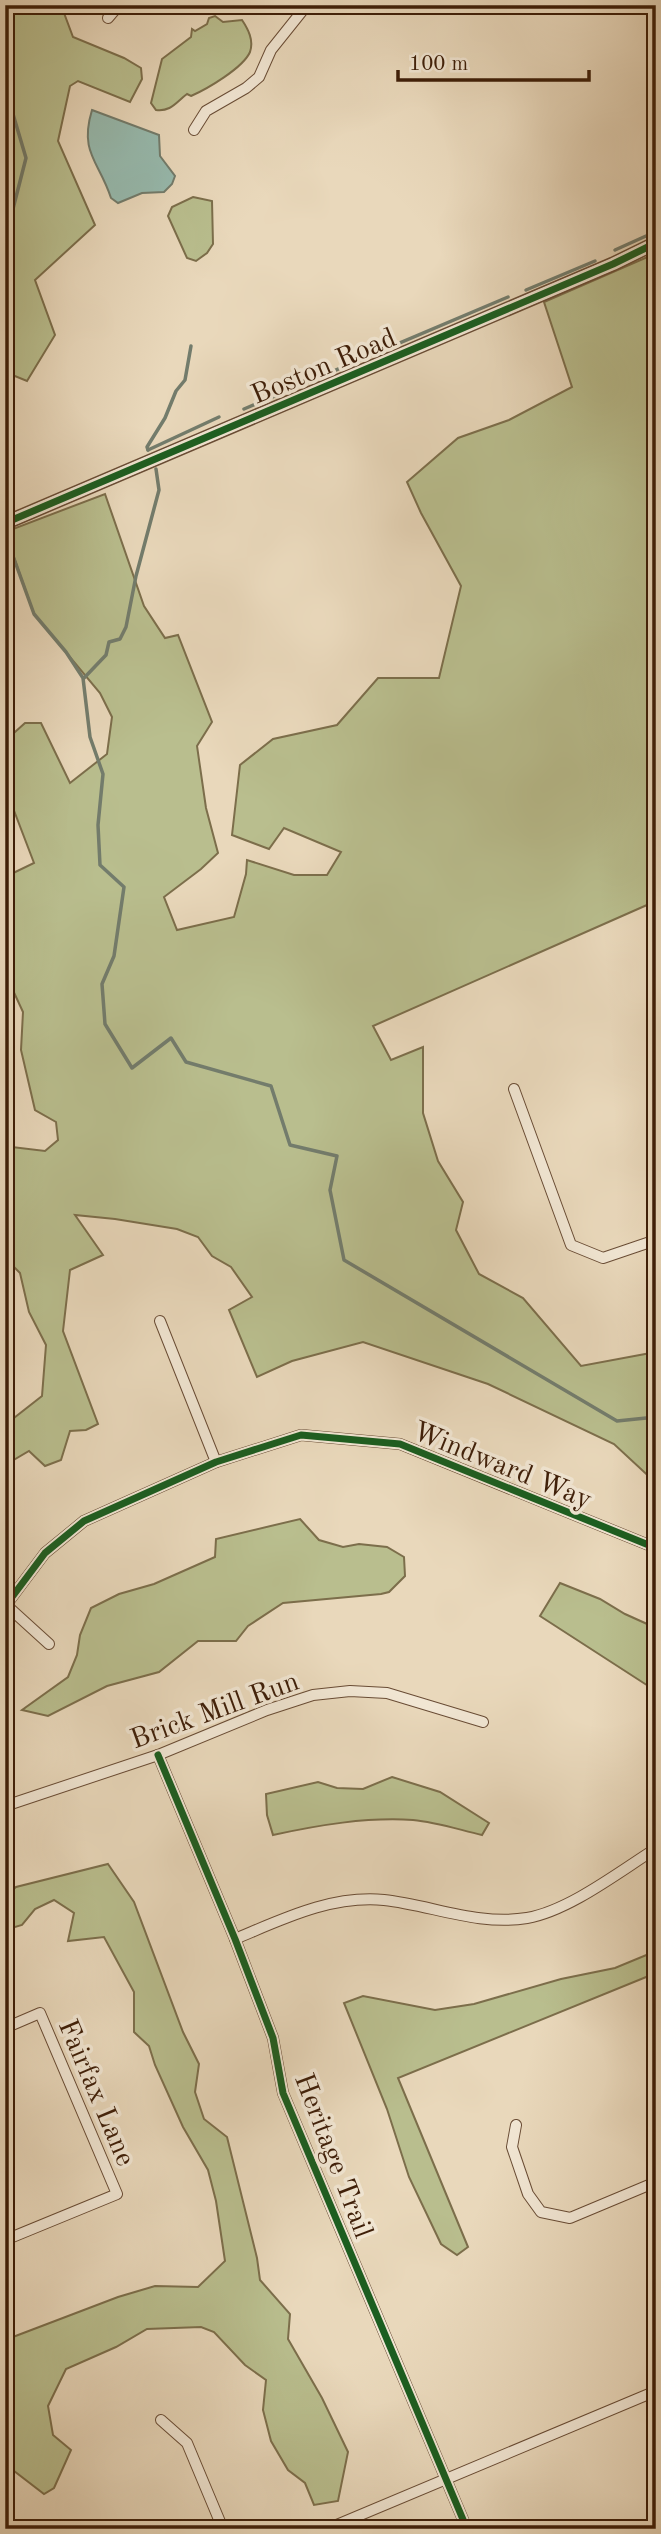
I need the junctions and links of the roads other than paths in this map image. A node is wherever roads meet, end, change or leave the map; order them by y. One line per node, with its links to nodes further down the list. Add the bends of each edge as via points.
1 (119, 5): 3 (street)
2 (307, 5): 4 (street, via 276,43 259,77 206,111)
3 (108, 18)
4 (194, 130)
5 (656, 243): 6 (street, Boston Road)
6 (5, 523)
7 (514, 1089): 8 (street, via 572,1245 603,1258)
8 (656, 1240)
9 (160, 1321): 10 (street)
10 (216, 1462): 11 (street, Windward Way, via 301,1435 400,1444); 12 (street, Windward Way, via 84,1521 45,1553)
11 (656, 1548)
12 (6, 1604): 13 (street)
13 (49, 1644)
14 (483, 1722): 15 (street, Brick Mill Run, via 387,1693 350,1691 313,1695 267,1710)
15 (158, 1755): 16 (street, Brick Mill Run); 18 (street, Heritage Trail)
16 (5, 1806)
17 (649, 1853): 18 (street, via 575,1900 528,1918 474,1917 384,1900 344,1900)
18 (235, 1939): 25 (street, Heritage Trail, via 273,2038 283,2093)
19 (5, 2028): 22 (street, Fairfax Lane, via 40,2013 117,2194)
20 (516, 2125): 21 (street, via 512,2147 528,2194 541,2212 570,2218)
21 (656, 2182)
22 (5, 2240)
23 (656, 2392): 25 (street)
24 (160, 2420): 26 (street, via 187,2443)
25 (448, 2480): 27 (street); 28 (street, Heritage Trail)
26 (223, 2529)
27 (327, 2529)
28 (467, 2529)

